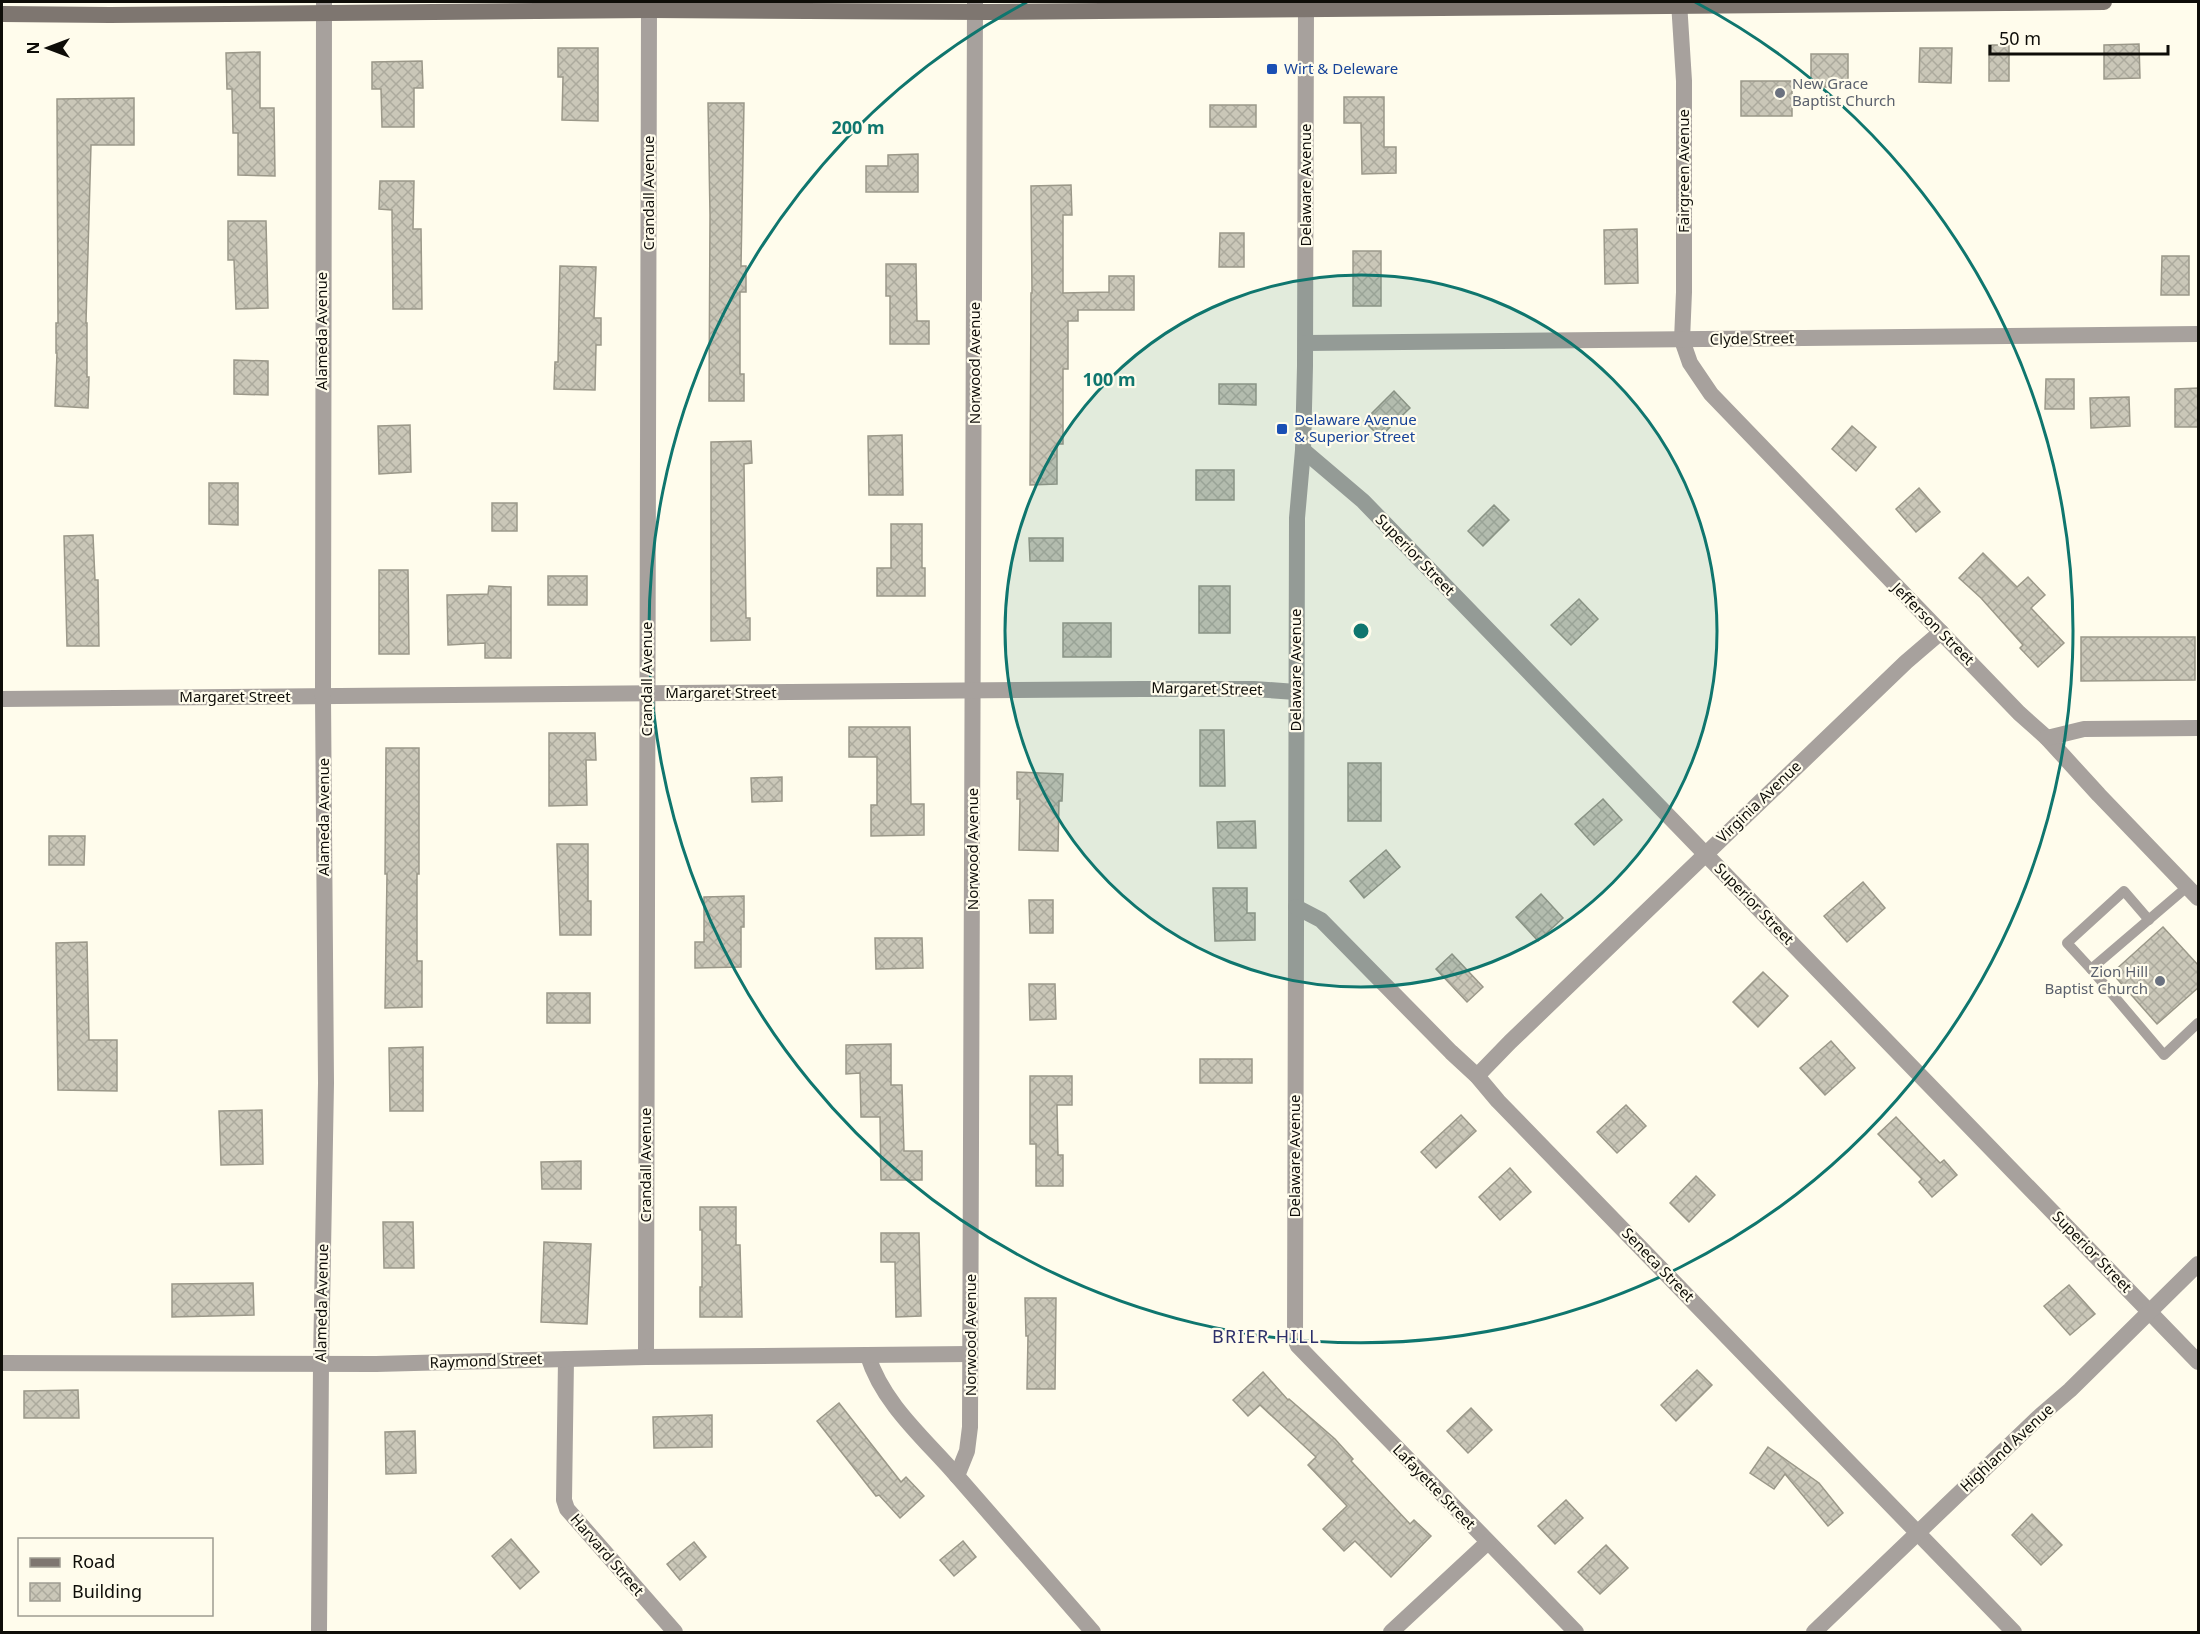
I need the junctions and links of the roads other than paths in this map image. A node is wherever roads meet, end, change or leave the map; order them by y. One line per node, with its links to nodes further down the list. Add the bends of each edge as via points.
1 (2017, 2): 2 (main road); 3 (main road)
2 (2104, 2)
3 (1679, 4): 4 (main road); 10 (street, Fairgreen Avenue, via 1684,81)
4 (1306, 5): 7 (main road); 11 (street, Delaware Avenue)
5 (649, 6): 6 (main road); 7 (main road); 16 (street, Crandall Avenue)
6 (324, 7): 8 (main road, via 110,15); 17 (street, Alameda Avenue)
7 (976, 7): 14 (street, Norwood Avenue)
8 (2, 14)
9 (2199, 334): 10 (street, Clyde Street)
10 (1682, 340): 11 (street, Clyde Street); 13 (street, Jefferson Street, via 1690,363 1711,394)
11 (1306, 343): 12 (street, Delaware Avenue)
12 (1303, 450): 15 (street, Delaware Avenue, via 1297,518); 21 (street, Superior Street, via 1363,501)
13 (1941, 632): 20 (street, Jefferson Street); 21 (street, Virginia Avenue)
14 (974, 692): 15 (street, Margaret Street, via 1152,688); 16 (street, Margaret Street); 31 (street, Norwood Avenue)
15 (1296, 692): 23 (street, Delaware Avenue)
16 (647, 693): 17 (street, Margaret Street); 33 (street, Crandall Avenue)
17 (322, 697): 18 (street, Margaret Street); 37 (street, Alameda Avenue, via 326,1083)
18 (2, 699)
19 (2199, 728): 20 (street, via 2084,729)
20 (2047, 738): 22 (street, Jefferson Street)
21 (1706, 854): 27 (street, Virginia Avenue); 29 (street, Superior Street)
22 (2193, 892): 24 (lane)
23 (1296, 907): 27 (street, Seneca Street, via 1321,920); 30 (street, Delaware Avenue)
24 (2149, 920): 25 (lane); 25 (lane, via 2124,891 2067,943)
25 (2091, 969): 26 (lane, via 2164,1055)
26 (2199, 1023)
27 (1477, 1076): 39 (street, Seneca Street)
28 (2199, 1264): 29 (street, Highland Avenue)
29 (2149, 1311): 35 (street, Superior Street); 39 (street, Highland Avenue)
30 (1295, 1339): 40 (street, Lafayette Street)
31 (970, 1354): 32 (street, Raymond Street); 38 (street, Norwood Avenue, via 970,1427 967,1451)
32 (868, 1356): 33 (street, Raymond Street); 38 (street, via 884,1393)
33 (645, 1357): 34 (street, Raymond Street)
34 (566, 1359): 37 (street, Raymond Street); 42 (street, Harvard Street, via 567,1509)
35 (2199, 1362)
36 (2, 1363): 37 (street, Raymond Street)
37 (321, 1363): 41 (street, Alameda Avenue)
38 (957, 1476): 43 (street)
39 (1918, 1533): 46 (street, Highland Avenue); 47 (street, Seneca Street)
40 (1488, 1542): 44 (street); 45 (street, Lafayette Street)
41 (319, 1632)
42 (675, 1632)
43 (1093, 1632)
44 (1391, 1632)
45 (1576, 1632)
46 (1814, 1632)
47 (2014, 1632)

